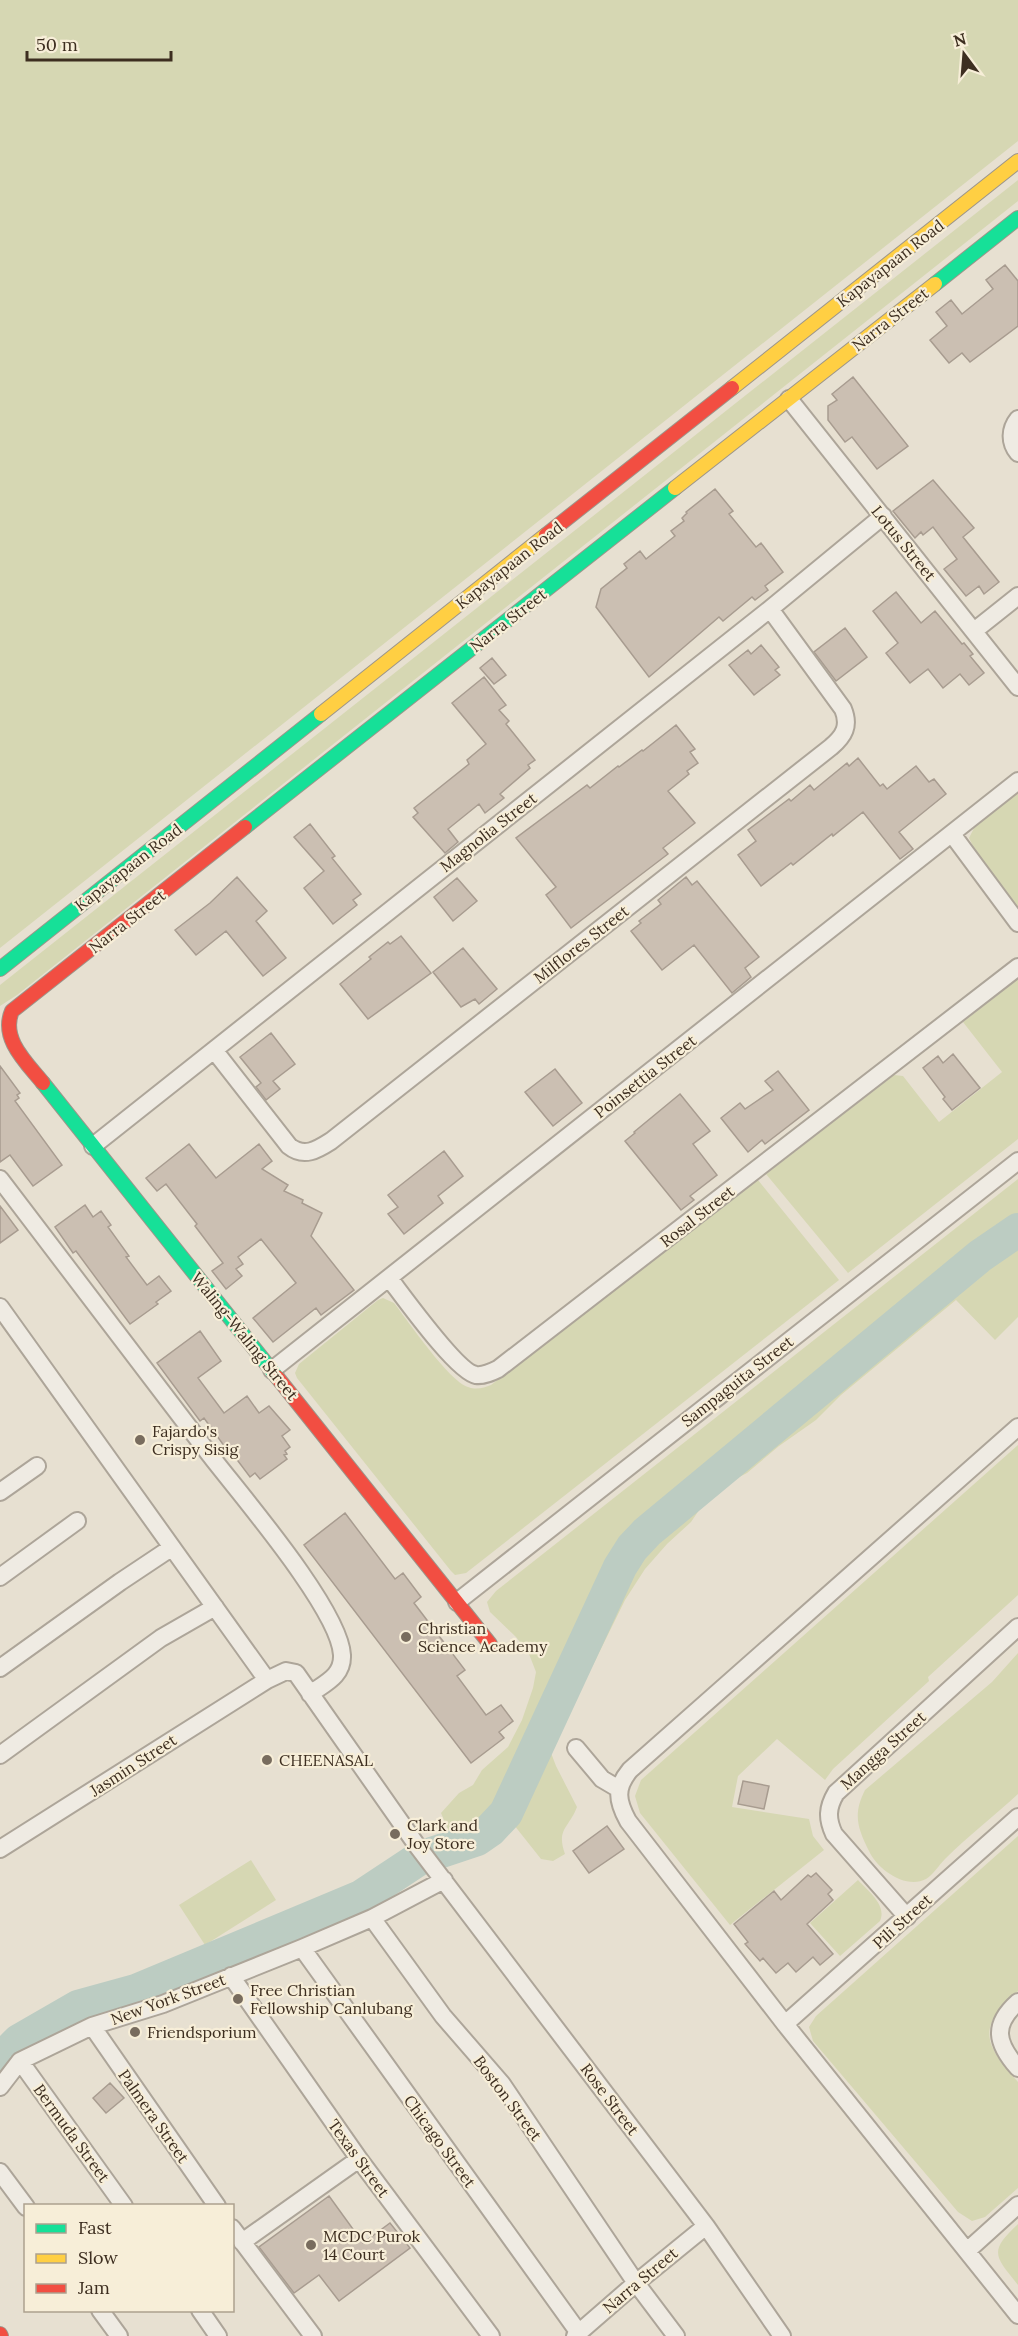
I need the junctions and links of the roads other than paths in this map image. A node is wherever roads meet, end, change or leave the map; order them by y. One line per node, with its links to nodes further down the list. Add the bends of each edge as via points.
1 (1018, 161): 15 (street, Kapayapaan Road)
2 (1018, 218): 3 (street, Narra Street)
3 (789, 399): 6 (street, Lotus Street); 16 (street, Narra Street, via 12,1011)
4 (1018, 418): 5 (street, via 1011,440)
5 (1018, 453)
6 (883, 516): 8 (street, Magnolia Street); 9 (street, Lotus Street)
7 (1018, 596): 9 (street)
8 (770, 609): 17 (street, Magnolia Street); 17 (street, Milflores Street, via 843,709 846,729 831,747 315,1150 301,1153 289,1146)
9 (974, 631): 10 (street, Lotus Street)
10 (1018, 687)
11 (1018, 782): 12 (street, Poinsettia Street)
12 (952, 834): 13 (street); 21 (street, Poinsettia Street)
13 (1018, 923)
14 (1018, 967): 21 (street, Rosal Street, via 498,1369 476,1375 458,1365)
15 (0, 969)
16 (6, 1026): 18 (street, Waling-Waling Street, via 11,1043)
17 (214, 1050): 18 (street, Magnolia Street)
18 (93, 1146): 23 (street, Waling-Waling Street)
19 (1018, 1161): 30 (street, Sampaguita Street)
20 (0, 1179): 36 (street, via 279,1545 327,1614 339,1637 342,1663 336,1676)
21 (389, 1278): 23 (street, Poinsettia Street)
22 (0, 1308): 28 (street)
23 (272, 1370): 30 (street, Waling-Waling Street)
24 (1018, 1427): 39 (street, via 630,1770)
25 (37, 1466): 26 (street)
26 (0, 1492)
27 (77, 1521): 29 (street)
28 (171, 1548): 31 (street); 34 (street)
29 (0, 1577)
30 (457, 1602): 33 (street, Waling-Waling Street)
31 (215, 1607): 35 (street); 38 (street, via 161,1638)
32 (1018, 1627): 43 (street, Mangga Street, via 836,1793 830,1803 828,1814 834,1834)
33 (490, 1644)
34 (0, 1668)
35 (267, 1680): 36 (street, Jasmin Street, via 286,1671 296,1673); 41 (street, Jasmin Street)
36 (310, 1694): 42 (street, Rose Street)
37 (576, 1748): 39 (street, via 602,1779)
38 (0, 1755)
39 (619, 1789): 48 (street, via 618,1798 628,1821)
40 (1018, 1817): 43 (street, Pili Street)
41 (0, 1849)
42 (444, 1881): 44 (street, New York Street); 59 (street, Rose Street)
43 (907, 1917): 48 (street, Pili Street)
44 (372, 1918): 45 (street, New York Street); 63 (street, Boston Street, via 443,2016 502,2084)
45 (302, 1948): 46 (street, New York Street); 67 (street, Chicago Street)
46 (231, 1976): 49 (street, New York Street, via 163,2004); 53 (street, Texas Street)
47 (1018, 2002): 51 (street, via 1003,2018 999,2034 1006,2053)
48 (785, 2024): 62 (street)
49 (92, 2026): 50 (street, New York Street); 57 (street, Palmera Street)
50 (21, 2061): 52 (street, New York Street); 56 (street, Bermuda Street)
51 (1018, 2068)
52 (0, 2087)
53 (359, 2159): 61 (street); 71 (street, Texas Street)
54 (0, 2172): 55 (street)
55 (24, 2204)
56 (123, 2204)
57 (216, 2204)
58 (1018, 2205): 62 (street)
59 (706, 2226): 63 (street, Narra Street); 73 (street, Rose Street)
60 (234, 2231): 61 (street)
61 (242, 2242): 70 (street)
62 (967, 2251): 66 (street)
63 (636, 2283): 67 (street, Narra Street); 72 (street, Boston Street)
64 (101, 2312): 68 (street)
65 (201, 2312): 69 (street)
66 (1018, 2315)
67 (577, 2335)
68 (119, 2336)
69 (218, 2336)
70 (313, 2336)
71 (491, 2336)
72 (676, 2336)
73 (782, 2336)

